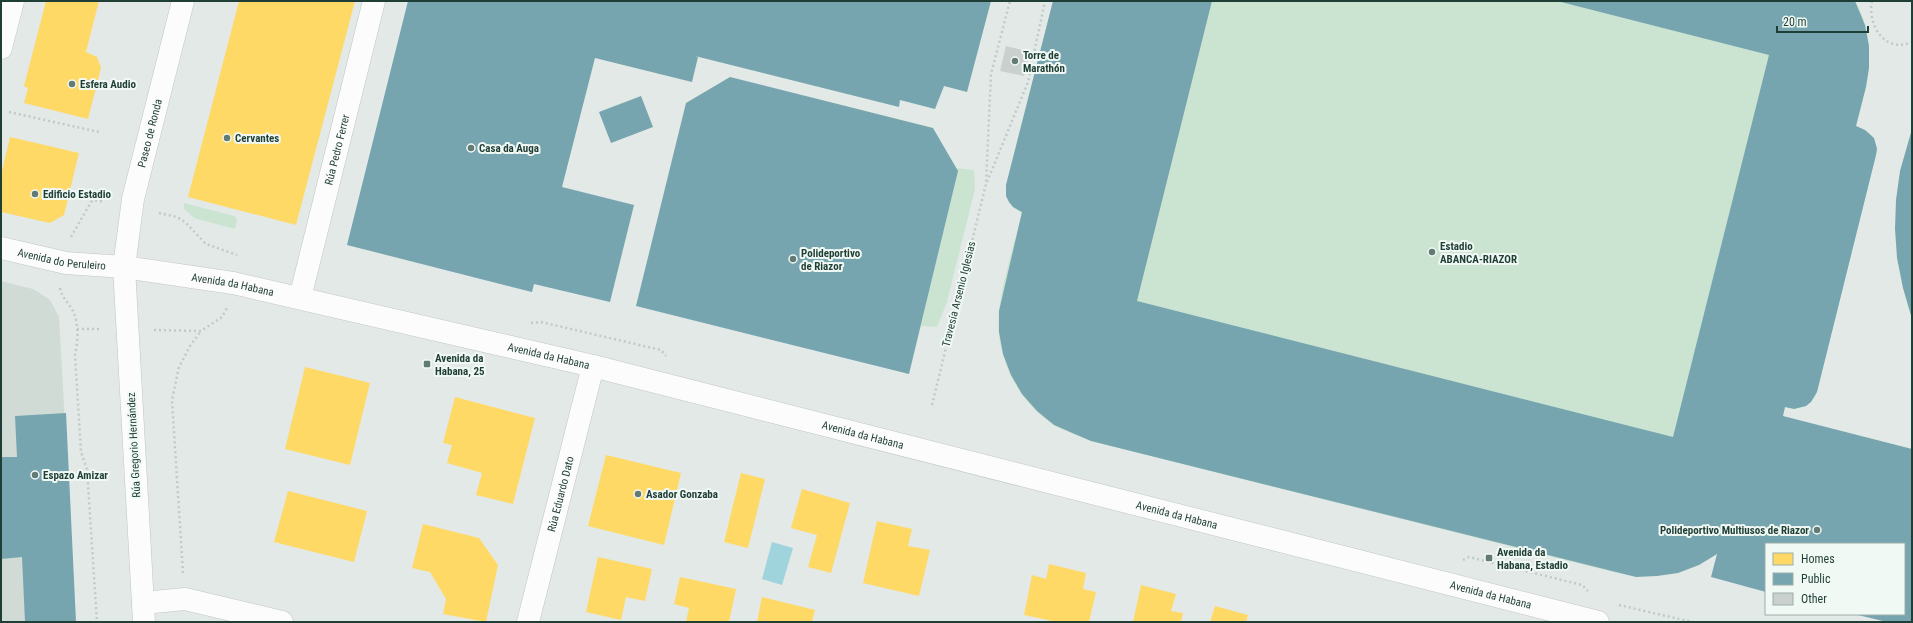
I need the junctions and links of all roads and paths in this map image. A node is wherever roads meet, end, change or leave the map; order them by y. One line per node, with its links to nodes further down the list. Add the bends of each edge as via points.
1 (13, 1): 8 (street)
2 (183, 1): 17 (street, Paseo de Ronda, via 132,199)
3 (374, 1): 19 (street, Rúa Pedro Ferrer)
4 (1010, 1): 11 (path, Travesía Arsenio Iglesias, via 992,74)
5 (1045, 1): 11 (path, Travesía Arsenio Iglesias, via 1028,82)
6 (1872, 1): 7 (path, via 1870,12 1876,31 1885,41 1894,45)
7 (1912, 42)
8 (1, 48)
9 (9, 112): 10 (path)
10 (99, 132)
11 (986, 184): 24 (path, Travesía Arsenio Iglesias)
12 (100, 201): 14 (path, via 91,202)
13 (177, 217): 16 (path, via 189,225 206,244)
14 (72, 234)
15 (1, 248): 17 (street, Avenida do Peruleiro, via 66,263)
16 (240, 256)
17 (124, 267): 19 (street, Avenida da Habana, via 226,282); 26 (street, Rúa Gregorio Hernández)
18 (60, 289): 28 (path, via 73,311 77,329 78,345 75,355 82,452 87,469)
19 (300, 298): 23 (street, Avenida da Habana)
20 (226, 314): 22 (path)
21 (165, 330): 22 (path)
22 (201, 331): 25 (path, via 179,367 172,400)
23 (593, 366): 27 (street, Avenida da Habana); 30 (street, Rúa Eduardo Dato)
24 (932, 405)
25 (183, 578)
26 (144, 613): 29 (street, via 185,599)
27 (1589, 621)
28 (97, 622)
29 (282, 622)
30 (528, 622)

